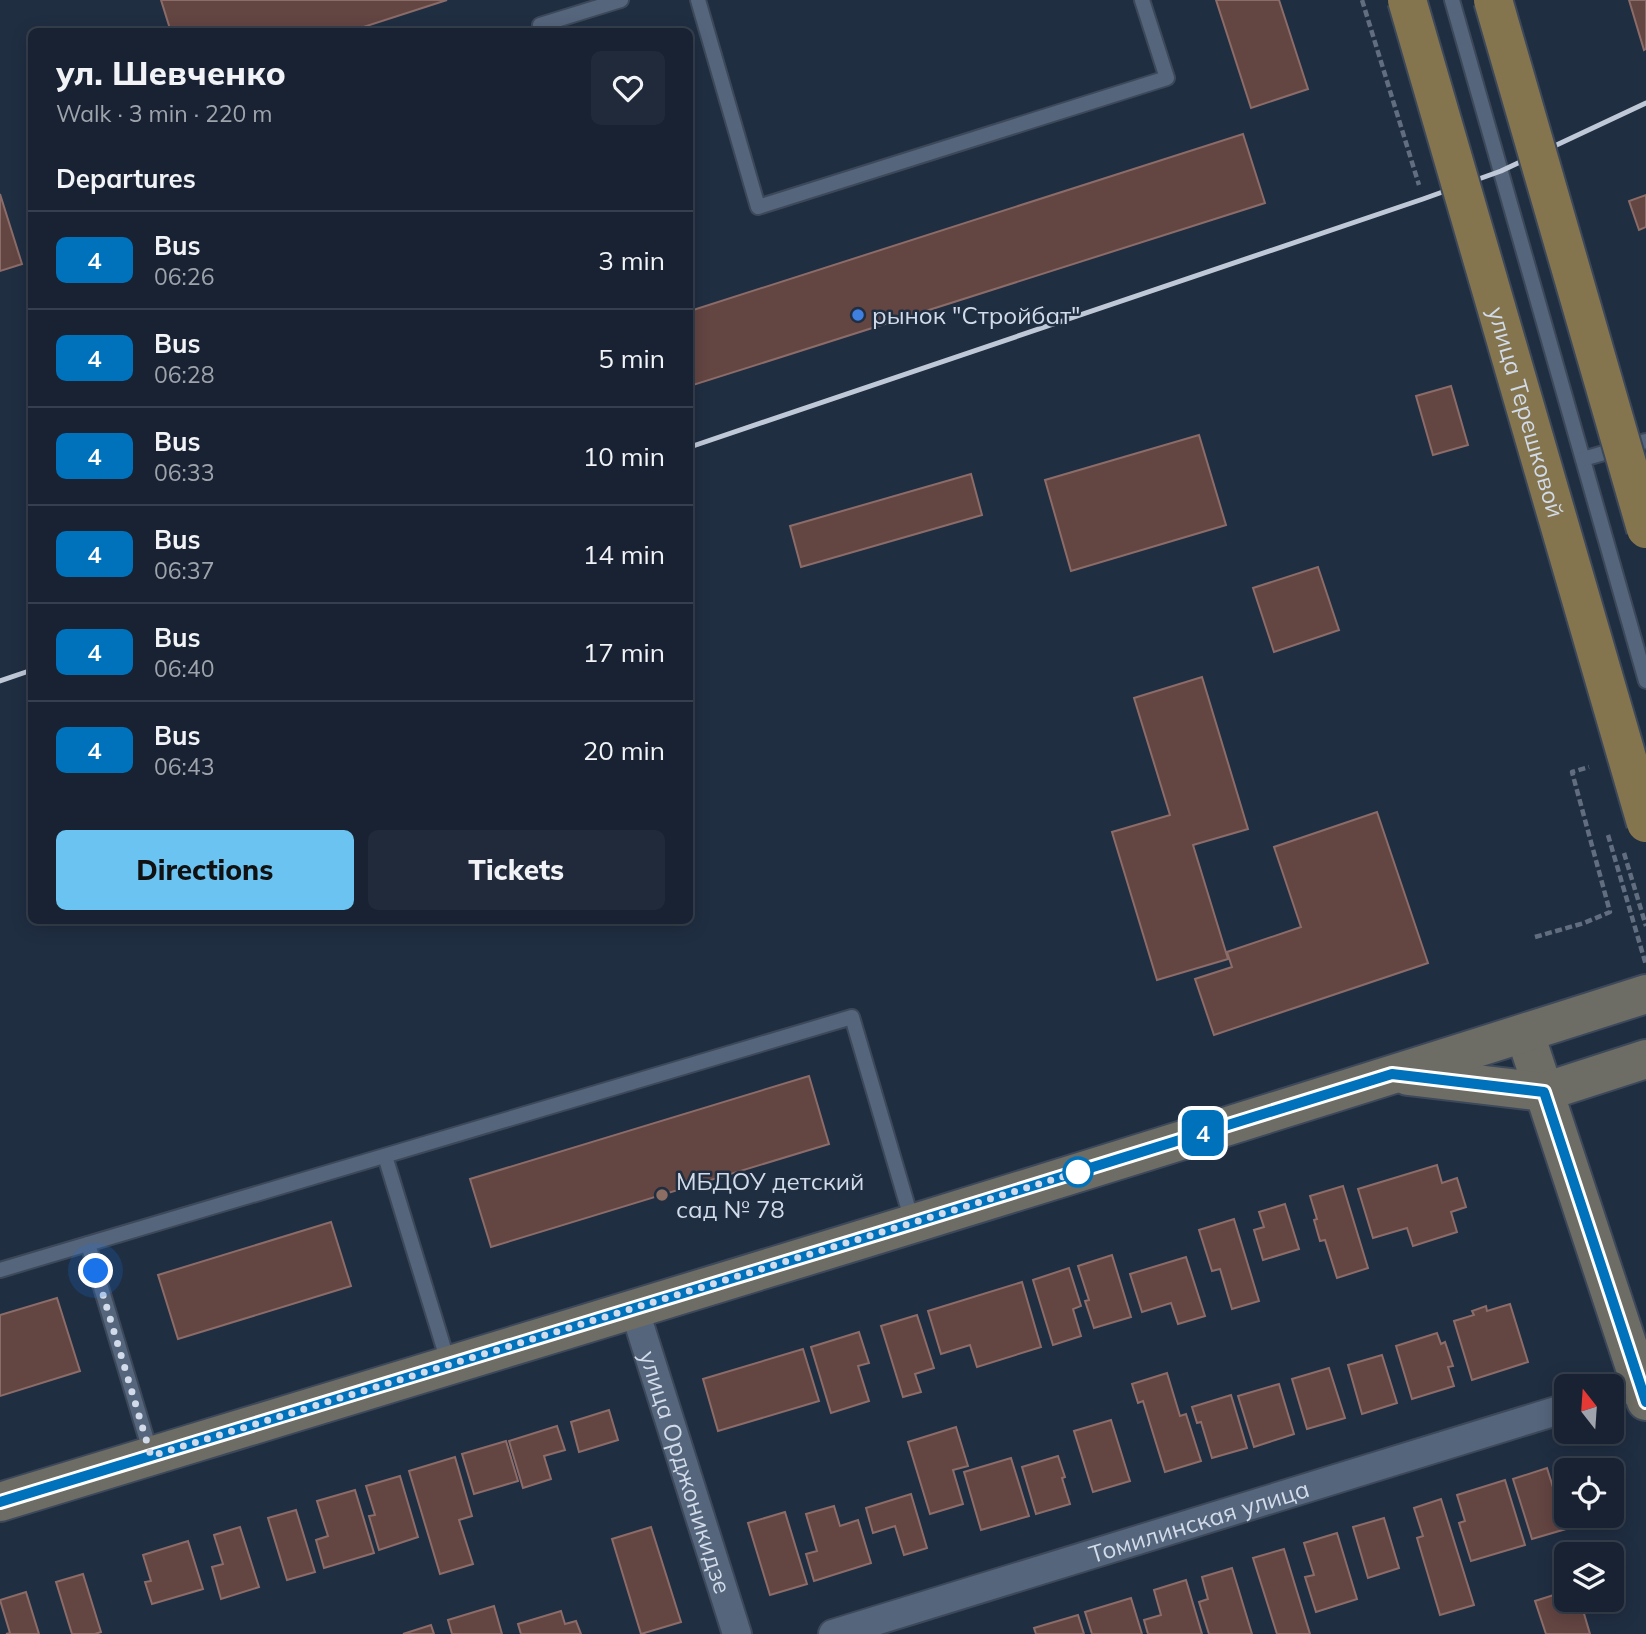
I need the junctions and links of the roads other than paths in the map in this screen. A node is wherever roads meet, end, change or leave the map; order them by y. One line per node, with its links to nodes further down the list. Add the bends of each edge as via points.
1 (621, 0): 7 (lane)
2 (698, 0): 3 (lane, via 758,207 1167,78)
3 (1142, 0)
4 (1407, 0): 12 (main road, улица Терешковой, bridge)
5 (1452, 0): 9 (lane)
6 (1493, 0): 10 (main road, bridge)
7 (540, 25)
8 (1646, 441): 9 (lane)
9 (1583, 459): 11 (lane)
10 (1646, 529)
11 (1646, 681)
12 (1646, 823)
13 (1646, 994): 14 (main road)
14 (1525, 1034): 16 (main road); 17 (main road)
15 (1646, 1059): 17 (main road)
16 (1392, 1074): 17 (main road); 19 (main road)
17 (1544, 1092): 24 (main road)
18 (385, 1156): 19 (lane, via 852,1017); 20 (lane); 23 (lane)
19 (913, 1223): 22 (main road)
20 (89, 1244): 21 (lane); 26 (lane)
21 (0, 1270)
22 (634, 1308): 23 (main road); 28 (street, улица Орджоникидзе)
23 (449, 1365): 26 (main road)
24 (1633, 1394)
25 (1554, 1412): 29 (street, Томилинская улица)
26 (151, 1456): 27 (main road)
27 (0, 1502)
28 (737, 1634)
29 (833, 1634)

